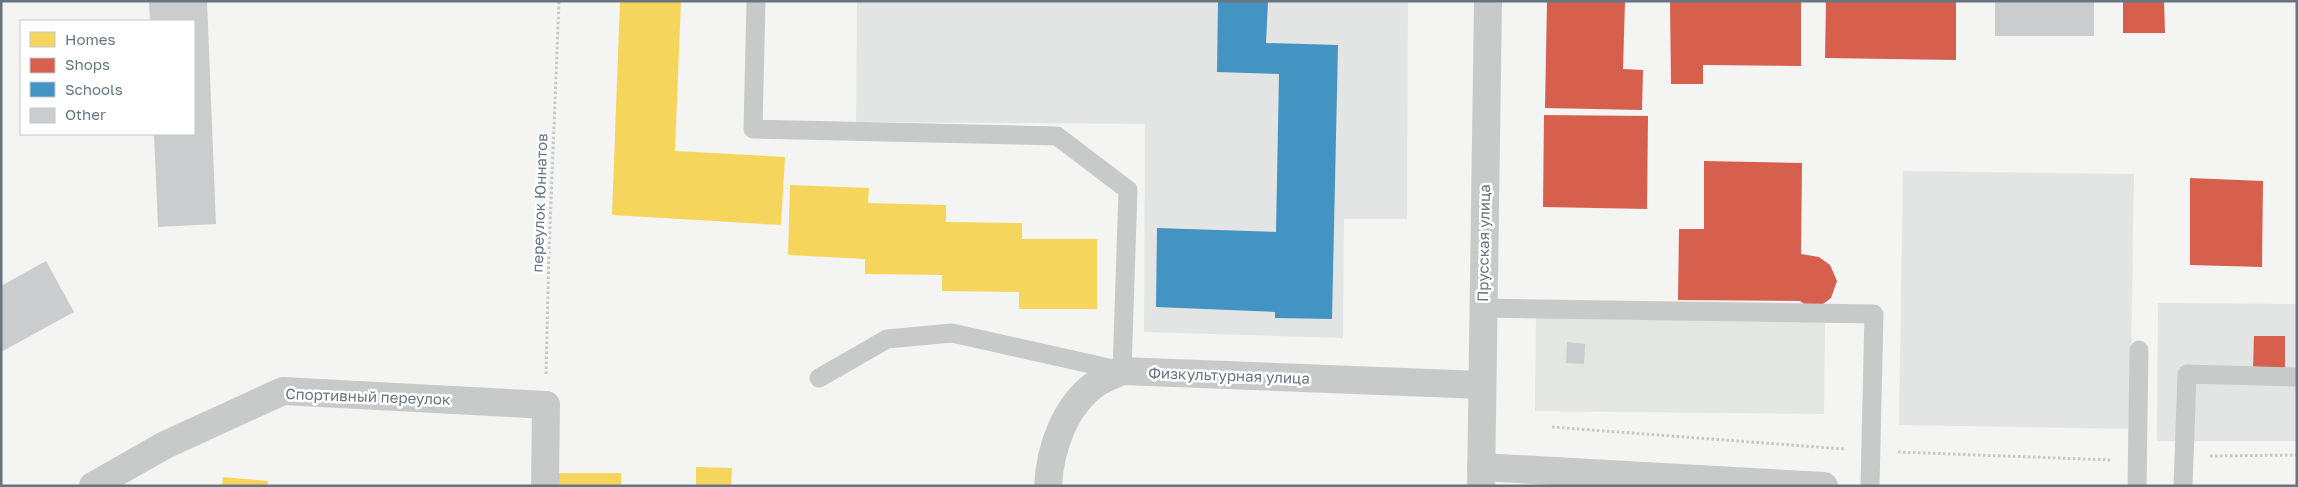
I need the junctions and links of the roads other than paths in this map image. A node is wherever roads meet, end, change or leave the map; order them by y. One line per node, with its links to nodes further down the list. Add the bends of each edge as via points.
1 (756, 1): 5 (lane, via 753,129 1057,136 1128,190)
2 (1488, 1): 3 (street, Прусская улица)
3 (1483, 308): 8 (street, Прусская улица); 14 (lane, via 1874,314)
4 (2139, 350): 15 (lane)
5 (1122, 372): 7 (lane, via 952,333 887,339); 8 (street, Физкультурная улица); 12 (street, Физкультурная улица, via 1098,382 1076,402 1058,433 1048,469)
6 (2297, 377): 16 (lane, via 2186,374)
7 (819, 378)
8 (1482, 385): 9 (street, Прусская улица)
9 (1481, 477): 13 (street)
10 (93, 486): 11 (street, Спортивный переулок, via 165,445 283,391 546,405)
11 (545, 486)
12 (1048, 486)
13 (1824, 486)
14 (1870, 486)
15 (2137, 486)
16 (2183, 486)

